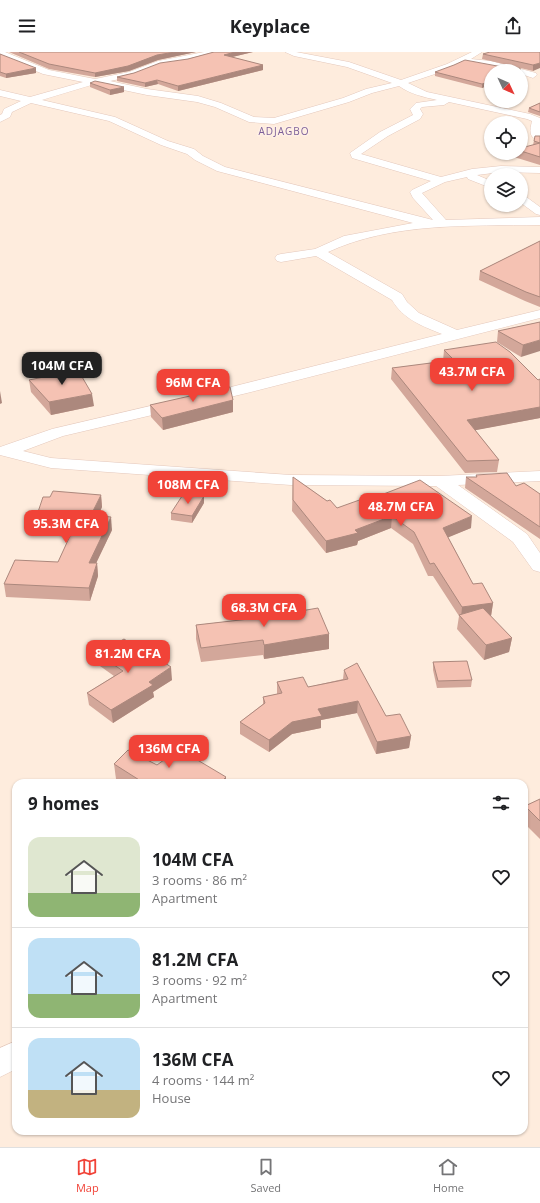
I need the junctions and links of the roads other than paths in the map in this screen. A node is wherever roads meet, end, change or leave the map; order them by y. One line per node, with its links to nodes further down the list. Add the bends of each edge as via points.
1 (213, 52): 6 (street)
2 (289, 52): 7 (street, via 349,65)
3 (0, 53): 6 (street, via 46,72)
4 (470, 54): 5 (street, via 491,64); 7 (street, via 450,66)
5 (533, 75)
6 (94, 82): 7 (street, via 198,99 245,115 252,120 264,122); 9 (street)
7 (401, 83): 10 (street, via 424,94)
8 (0, 93): 9 (street)
9 (31, 100): 11 (street); 20 (street, via 125,123 159,142 191,152 221,169)
10 (462, 101): 13 (street, via 537,120 534,128 535,134); 16 (street, via 419,105 415,109 417,117 384,134 355,154)
11 (4, 111): 12 (street, via 7,115)
12 (0, 119)
13 (540, 138)
14 (540, 170): 15 (street, via 502,169)
15 (472, 172): 16 (street); 17 (street, via 472,177)
16 (441, 180): 22 (street, via 416,192)
17 (484, 182)
18 (528, 203): 19 (street)
19 (540, 212)
20 (390, 214): 22 (street); 23 (street)
21 (540, 221): 22 (street)
22 (436, 223): 23 (street)
23 (384, 231): 24 (street, via 344,240)
24 (318, 252): 25 (street); 27 (street, via 397,297 400,305 412,315)
25 (281, 258)
26 (540, 314): 27 (street)
27 (455, 334): 28 (street, via 279,381 58,432)
28 (3, 451): 30 (street, via 51,463 291,480)
29 (540, 476): 30 (street)
30 (440, 481): 31 (street, via 520,538)
31 (540, 566)
32 (12, 1056): 33 (street)
33 (0, 1063)

